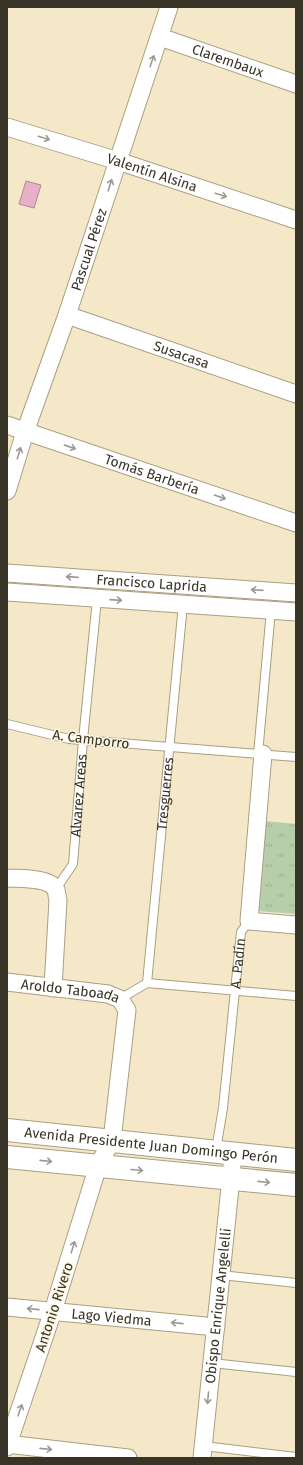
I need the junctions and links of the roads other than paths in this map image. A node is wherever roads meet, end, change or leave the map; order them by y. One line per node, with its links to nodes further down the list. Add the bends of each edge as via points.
1 (169, 7): 2 (street, Pascual Pérez)
2 (160, 37): 3 (street, Clarembaux); 5 (street, Pascual Pérez, one-way to 2)
3 (296, 84)
4 (7, 127): 5 (street, Valentín Alsina, one-way to 5)
5 (118, 161): 6 (street, Valentín Alsina, one-way to 6); 7 (street, Pascual Pérez, one-way to 5)
6 (296, 220)
7 (67, 315): 8 (street, Susacasa); 10 (street, Pascual Pérez)
8 (296, 394)
9 (7, 425): 10 (street, Tomás Barbería)
10 (25, 432): 11 (street, Pascual Pérez, one-way to 10); 12 (street, Tomás Barbería, one-way to 12)
11 (7, 491)
12 (296, 523)
13 (7, 573): 15 (street, Francisco Laprida, one-way to 13)
14 (7, 592): 16 (street, Francisco Laprida)
15 (296, 594): 19 (street)
16 (97, 599): 17 (street, Francisco Laprida, one-way to 17); 21 (lane, Alvarez Areas)
17 (183, 604): 18 (street, Francisco Laprida); 22 (lane, Tresguerres)
18 (271, 610): 19 (street, Francisco Laprida); 23 (lane, A. Padín)
19 (293, 612)
20 (7, 724): 21 (lane, A. Camporro)
21 (83, 740): 22 (lane, A. Camporro); 26 (lane, Alvarez Areas, via 73,864)
22 (169, 747): 23 (lane, A. Camporro); 30 (lane, Tresguerres)
23 (261, 754): 24 (lane, A. Camporro); 27 (street, A. Padín)
24 (296, 757)
25 (7, 878): 26 (street, via 42,880)
26 (56, 889): 31 (street, via 58,900)
27 (249, 921): 28 (street); 32 (lane, A. Padín, via 241,932)
28 (296, 925)
29 (7, 982): 31 (street, Aroldo Taboada)
30 (147, 983): 32 (lane); 34 (lane, Aroldo Taboada)
31 (53, 988): 34 (street, Aroldo Taboada, via 108,994)
32 (235, 991): 33 (lane); 37 (lane, A. Padín, via 223,1108)
33 (296, 996)
34 (120, 999): 36 (street, via 127,1010)
35 (7, 1130): 36 (main road, Avenida Presidente Juan Domingo Perón)
36 (112, 1140): 37 (main road, Avenida Presidente Juan Domingo Perón); 40 (street)
37 (224, 1152): 39 (main road, Avenida Presidente Juan Domingo Perón); 41 (street, Obispo Enrique Angelelli)
38 (7, 1157): 40 (main road, Avenida Presidente Juan Domingo Perón, one-way to 40)
39 (296, 1160)
40 (98, 1166): 41 (main road, Avenida Presidente Juan Domingo Perón, one-way to 41); 46 (street, Antonio Rivero, one-way to 40)
41 (231, 1178): 42 (main road, Avenida Presidente Juan Domingo Perón, one-way to 42); 43 (street, Obispo Enrique Angelelli)
42 (296, 1185)
43 (221, 1275): 44 (lane); 47 (street, Obispo Enrique Angelelli)
44 (296, 1283)
45 (7, 1307): 46 (street, Lago Viedma, one-way to 45)
46 (53, 1311): 47 (street, Lago Viedma, one-way to 46); 50 (street, Antonio Rivero, one-way to 46)
47 (216, 1327): 48 (street, Obispo Enrique Angelelli)
48 (212, 1363): 49 (lane); 51 (street, Obispo Enrique Angelelli, one-way to 51)
49 (296, 1372)
50 (7, 1445): 53 (street, one-way to 53)
51 (203, 1452): 52 (lane)
52 (296, 1457)
53 (128, 1458)

